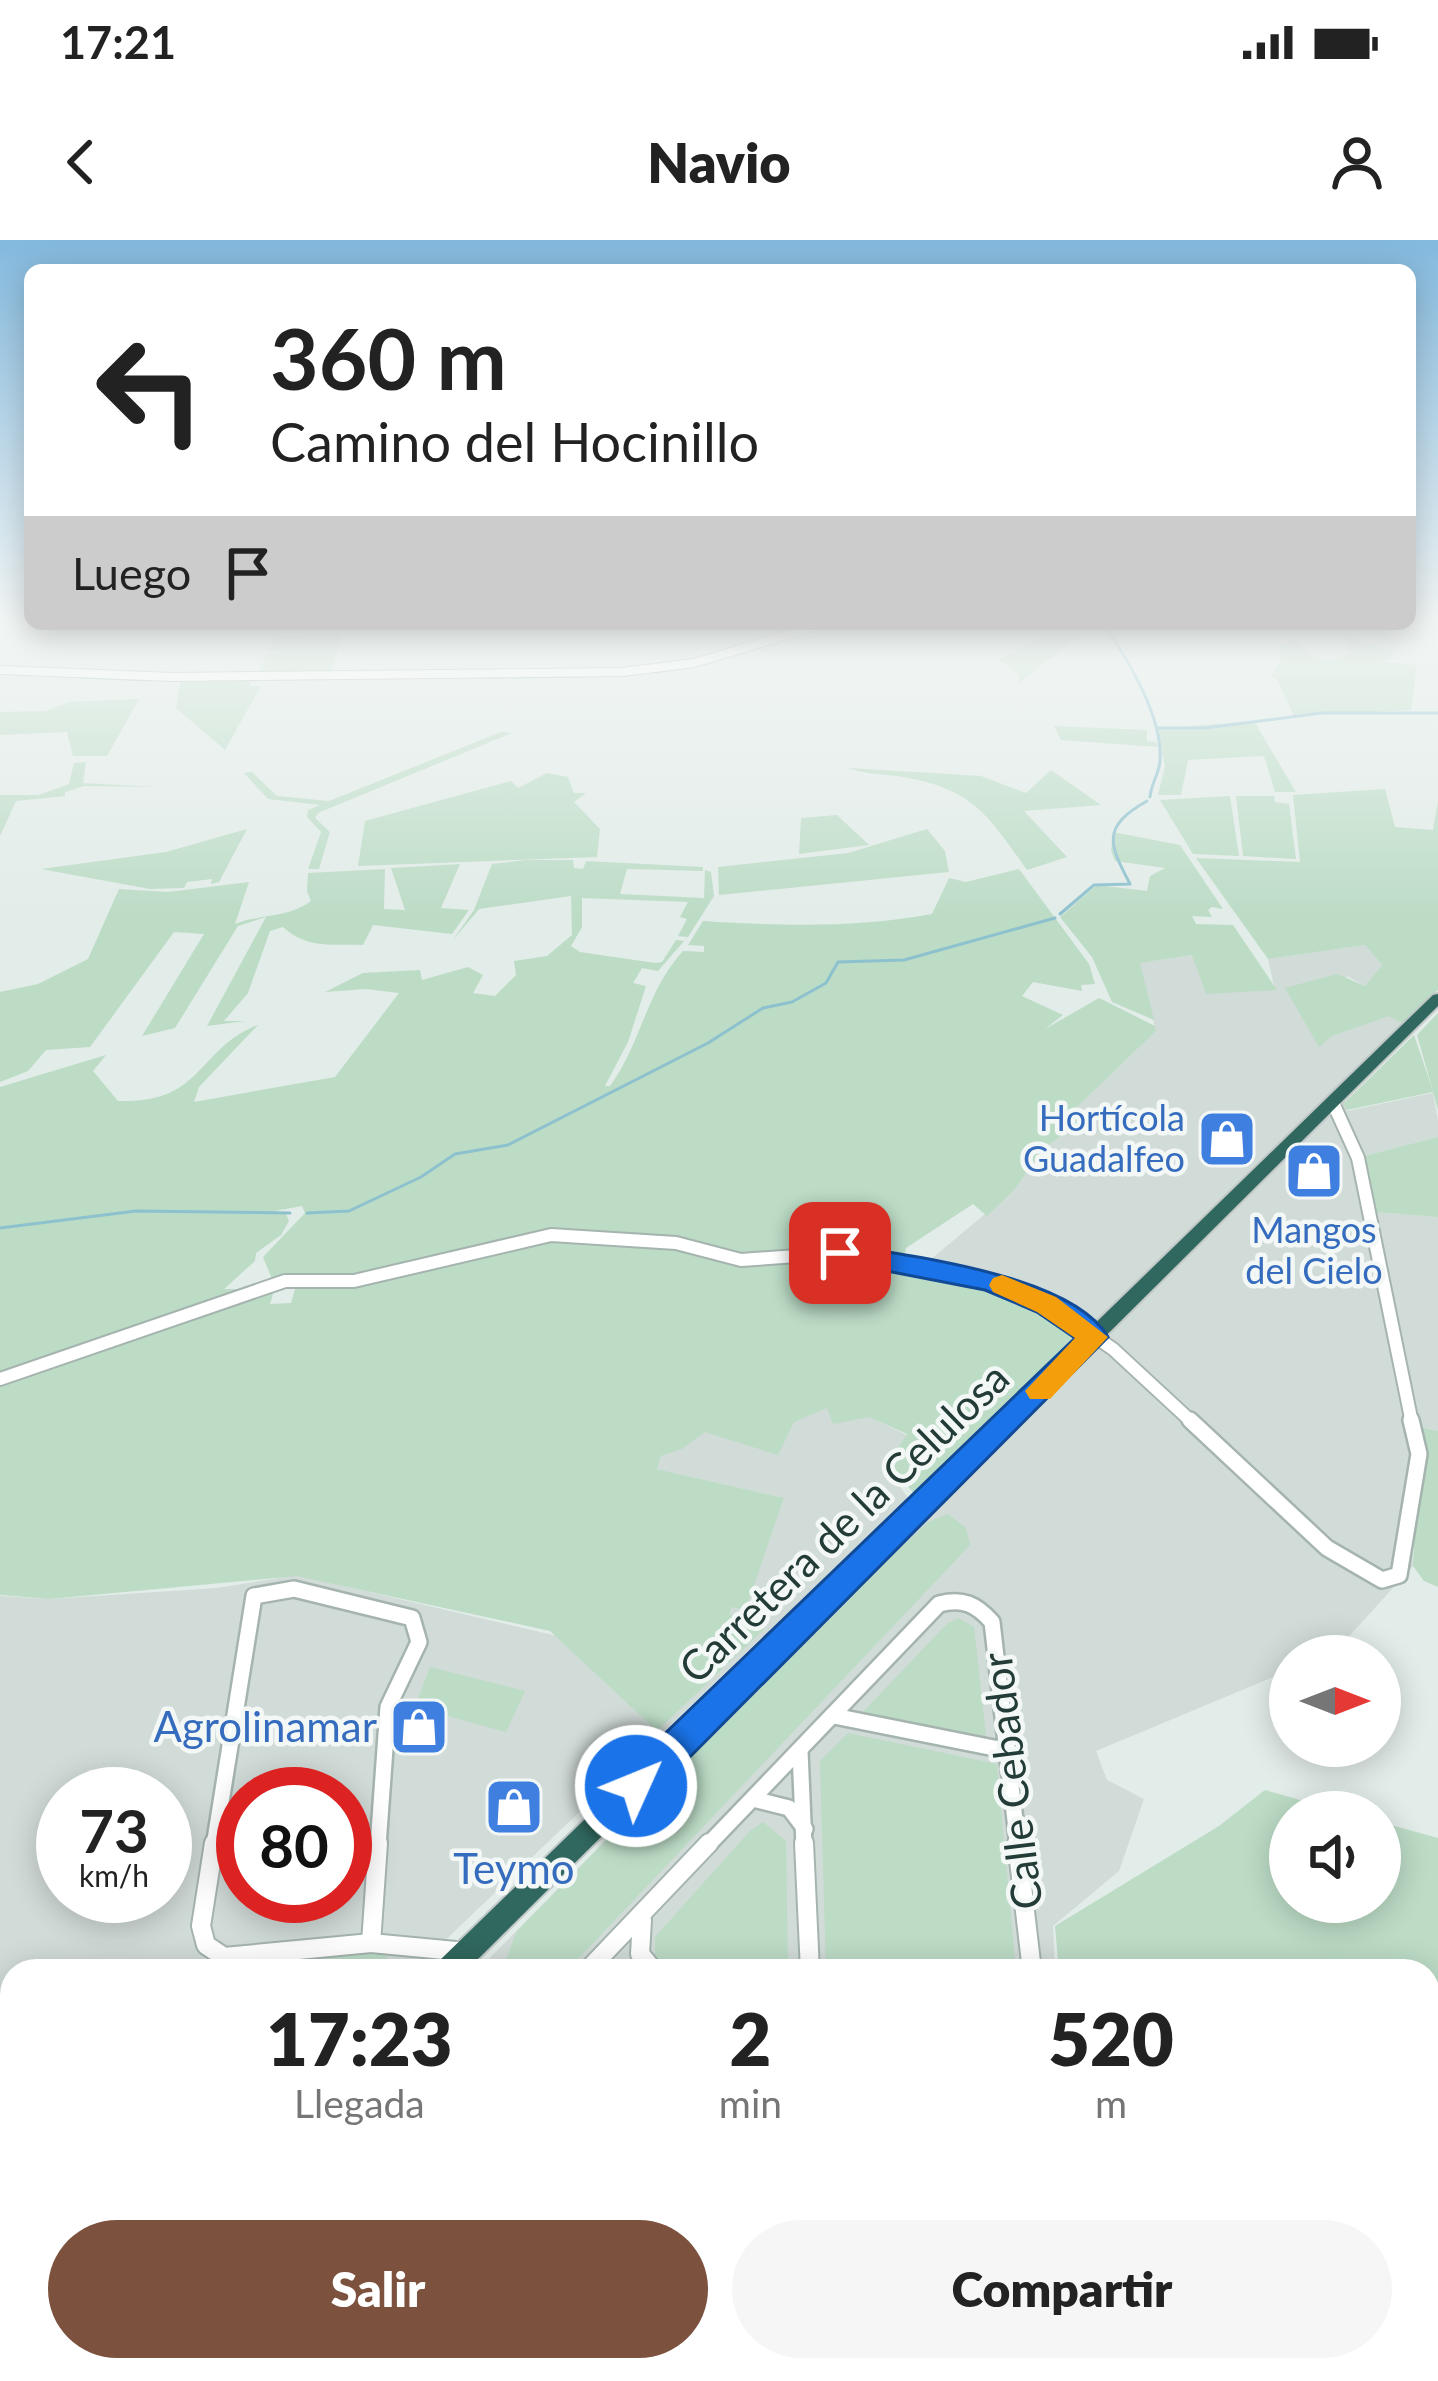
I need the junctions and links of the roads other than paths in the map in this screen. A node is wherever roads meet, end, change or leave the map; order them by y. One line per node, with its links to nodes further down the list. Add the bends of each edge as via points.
1 (1438, 998): 2 (highway, Carretera de la Celulosa)
2 (1333, 1103): 3 (highway, Carretera de la Celulosa); 3 (street, via 1358,1158 1419,1454 1399,1574 1382,1580 1328,1548)
3 (1094, 1337): 4 (street, via 1024,1292 929,1266 840,1253 741,1260 676,1243 551,1235 354,1281 285,1281); 13 (highway, Carretera de la Celulosa)
4 (0, 1379)
5 (834, 1716): 6 (street); 7 (street); 7 (street, Calle Cebador, via 939,1604 956,1598 992,1622)
6 (800, 1751): 8 (street); 9 (street)
7 (1010, 1751): 17 (street, Calle Cebador)
8 (753, 1799): 9 (street, via 789,1808); 10 (street)
9 (805, 1830): 16 (street)
10 (642, 1919): 14 (street); 15 (street)
11 (371, 1942): 11 (street, via 388,1707 419,1642 412,1618 294,1588 254,1596 201,1926 206,1945 224,1957); 12 (street)
12 (460, 1959)
13 (473, 1959)
14 (600, 1959)
15 (644, 1959)
16 (810, 1959)
17 (1031, 1959)

